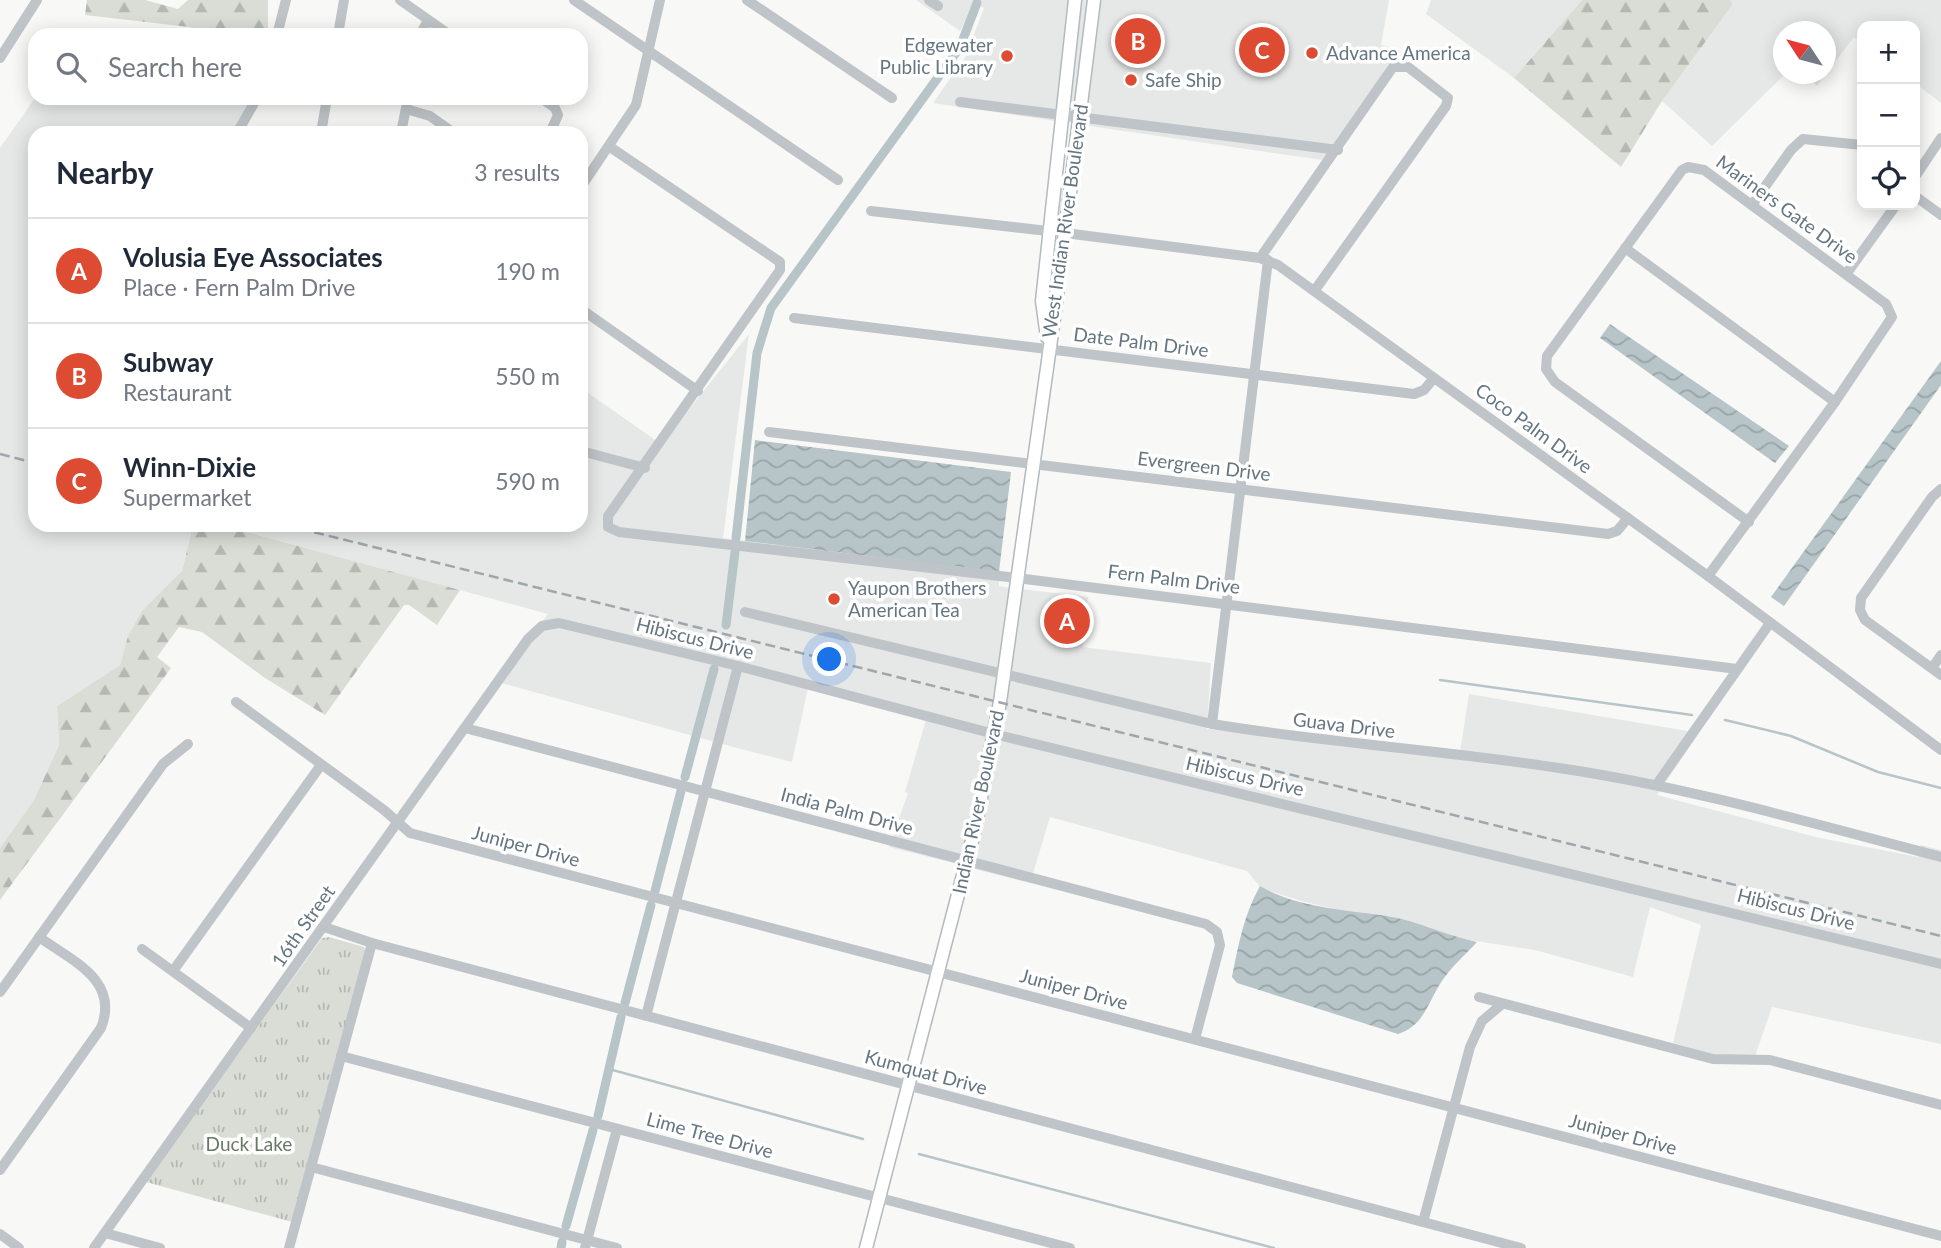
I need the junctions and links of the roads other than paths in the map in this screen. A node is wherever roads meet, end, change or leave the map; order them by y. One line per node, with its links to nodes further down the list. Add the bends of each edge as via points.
1 (37, 0): 18 (street)
2 (286, 0): 14 (street)
3 (345, 0): 15 (street)
4 (400, 0): 13 (street)
5 (574, 0): 19 (street)
6 (660, 0): 19 (street)
7 (747, 0): 21 (street)
8 (929, 0): 12 (street)
9 (1069, 0): 10 (street)
10 (1075, 0): 28 (main road, West Indian River Boulevard)
11 (1094, 0): 29 (main road, West Indian River Boulevard)
12 (938, 6)
13 (428, 20): 16 (street); 17 (street)
14 (279, 28)
15 (339, 28)
16 (424, 28)
17 (440, 28)
18 (4, 47): 20 (street)
19 (649, 52): 37 (street, via 636,105); 43 (street)
20 (0, 58)
21 (892, 98)
22 (960, 102): 28 (street)
23 (253, 105): 30 (street)
24 (326, 105): 31 (street)
25 (407, 105): 32 (street)
26 (410, 105): 33 (street)
27 (551, 105): 34 (street, via 558,115)
28 (1061, 114): 29 (street); 49 (main road, West Indian River Boulevard)
29 (1079, 117): 38 (street); 50 (main road, West Indian River Boulevard)
30 (241, 126)
31 (322, 126)
32 (402, 126)
33 (443, 126)
34 (553, 126)
35 (1941, 138): 40 (street)
36 (1857, 144): 45 (street, via 1803,139)
37 (610, 146): 42 (street); 60 (street, via 780,262 780,270)
38 (1338, 150): 52 (street); 54 (street, via 1393,67 1403,65 1448,98)
39 (1920, 160): 40 (street)
40 (1924, 163): 41 (street)
41 (1920, 169)
42 (588, 177)
43 (838, 180)
44 (1920, 200): 48 (street)
45 (1752, 205): 51 (street, Mariners Gate Drive, via 1704,170 1688,167); 53 (street, Mariners Gate Drive)
46 (1891, 210): 53 (street)
47 (871, 211): 49 (street)
48 (1941, 215)
49 (1048, 231): 57 (main road, West Indian River Boulevard, via 1042,301)
50 (1065, 233): 52 (street, Coco Palm Drive); 57 (main road, West Indian River Boulevard)
51 (1625, 248): 61 (street); 69 (street, Mariners Gate Drive, via 1548,356 1549,376)
52 (1264, 259): 54 (street, Coco Palm Drive); 58 (street)
53 (1847, 273): 61 (street, Mariners Gate Drive, via 1886,304 1892,317)
54 (1315, 290): 59 (street, Coco Palm Drive)
55 (588, 314): 60 (street)
56 (794, 318): 57 (street, Date Palm Drive)
57 (1048, 348): 58 (street, Date Palm Drive); 64 (main road, Indian River Boulevard)
58 (1256, 374): 59 (street, Date Palm Drive, via 1414,394); 66 (street)
59 (1434, 377): 68 (street, Coco Palm Drive)
60 (698, 391): 65 (street)
61 (1835, 401): 69 (street, Mariners Gate Drive)
62 (769, 432): 64 (street, Evergreen Drive)
63 (588, 453): 65 (street)
64 (1032, 462): 66 (street, Evergreen Drive); 71 (main road, Indian River Boulevard)
65 (645, 468): 71 (street, Fern Palm Drive, via 608,516 608,527 619,532)
66 (1241, 489): 68 (street, Evergreen Drive, via 1608,534); 72 (street)
67 (1941, 489): 78 (street, via 1861,598 1860,607 1865,620)
68 (1628, 518): 70 (street, Coco Palm Drive)
69 (1749, 522): 70 (street, Mariners Gate Drive)
70 (1708, 576): 74 (street, Coco Palm Drive)
71 (1017, 578): 72 (street, Fern Palm Drive); 80 (main road, Indian River Boulevard)
72 (1227, 604): 79 (street, Fern Palm Drive); 83 (street)
73 (745, 612): 80 (street, Guava Drive)
74 (1770, 623): 79 (street); 87 (street, Coco Palm Drive)
75 (542, 626): 77 (street, Hibiscus Drive, via 559,623); 84 (street, 16th Street)
76 (1941, 656): 78 (street)
77 (738, 666): 85 (street, Hibiscus Drive); 90 (street)
78 (1932, 668): 81 (street)
79 (1737, 669): 89 (street)
80 (1005, 675): 83 (street, Guava Drive); 85 (main road, Indian River Boulevard)
81 (1941, 675)
82 (236, 702): 88 (street, Juniper Drive)
83 (1212, 724): 89 (street, Guava Drive, via 1558,767)
84 (465, 728): 90 (street, India Palm Drive); 91 (street, 16th Street)
85 (994, 734): 93 (main road, Indian River Boulevard); 99 (street, Hibiscus Drive)
86 (188, 744): 96 (street, via 163,764)
87 (1941, 750)
88 (321, 765): 91 (street, Juniper Drive); 100 (street)
89 (1657, 784): 92 (street, Guava Drive)
90 (705, 791): 93 (street, India Palm Drive); 94 (street)
91 (397, 824): 94 (street, Juniper Drive, via 410,833); 95 (street, 16th Street)
92 (1941, 857)
93 (967, 861): 101 (main road, Indian River Boulevard); 107 (street, India Palm Drive, via 1206,924 1217,932 1220,945)
94 (676, 904): 101 (street, Juniper Drive); 105 (street)
95 (324, 927): 97 (street, Kumquat Drive); 106 (street, 16th Street)
96 (39, 937): 102 (street); 114 (street, via 98,980 106,996 107,1013 102,1028)
97 (372, 943): 105 (street, Kumquat Drive); 108 (street)
98 (142, 949): 100 (street)
99 (1941, 964)
100 (173, 971): 106 (street)
101 (938, 972): 107 (street, Juniper Drive); 109 (main road, Indian River Boulevard)
102 (0, 992)
103 (1479, 997): 104 (street)
104 (1501, 1005): 110 (street, via 1713,1059 1770,1060); 111 (street, via 1482,1021 1470,1047)
105 (646, 1016): 109 (street, Kumquat Drive)
106 (251, 1028): 117 (street, 16th Street)
107 (1195, 1039): 111 (street, Juniper Drive)
108 (341, 1056): 112 (street, Lime Tree Drive); 113 (street)
109 (908, 1085): 115 (main road, Indian River Boulevard); 116 (street, Kumquat Drive)
110 (1941, 1105)
111 (1454, 1107): 116 (street); 119 (street, Juniper Drive)
112 (617, 1129): 115 (street, Lime Tree Drive); 120 (street)
113 (311, 1167): 120 (street); 124 (street)
114 (0, 1170)
115 (879, 1197): 126 (main road, Indian River Boulevard); 127 (street, Lime Tree Drive)
116 (1423, 1222): 128 (street, Kumquat Drive)
117 (105, 1233): 122 (street, 16th Street); 123 (street)
118 (0, 1234): 121 (street)
119 (1941, 1236)
120 (586, 1244): 125 (street)
121 (19, 1248)
122 (94, 1248)
123 (160, 1248)
124 (289, 1248)
125 (617, 1248)
126 (866, 1248)
127 (1070, 1248)
128 (1521, 1248)

